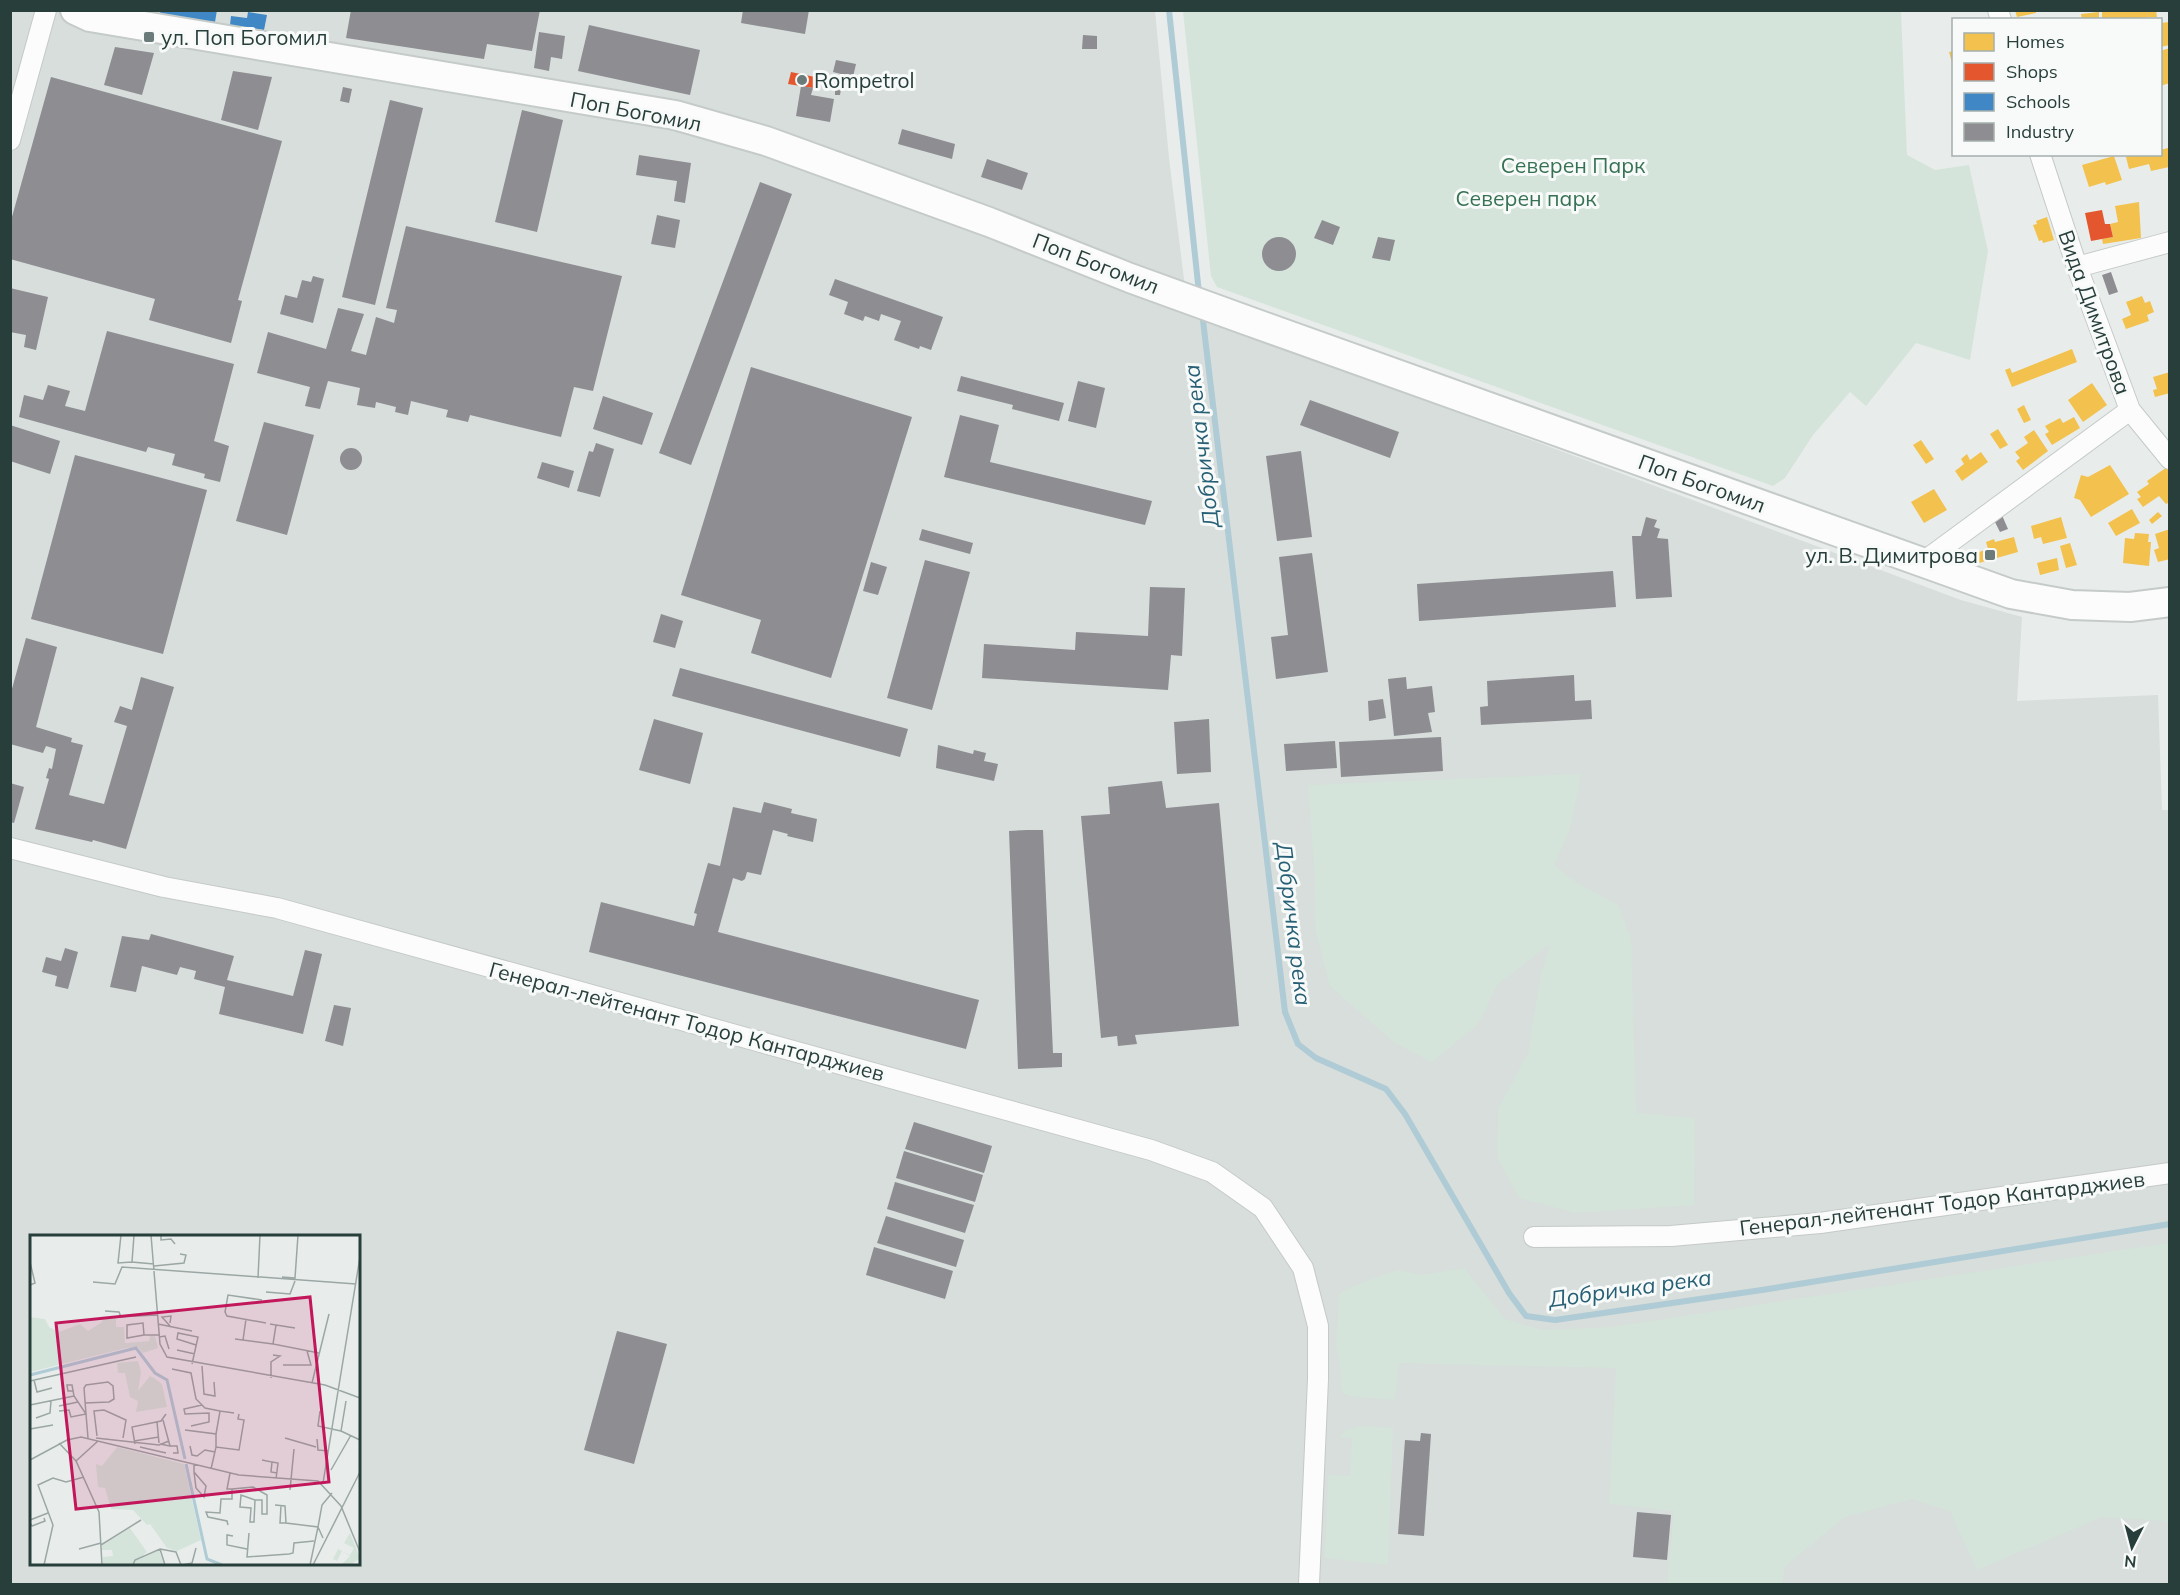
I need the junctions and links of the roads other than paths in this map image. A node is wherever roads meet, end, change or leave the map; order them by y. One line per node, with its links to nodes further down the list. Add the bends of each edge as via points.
1 (46, 10): 3 (street)
2 (75, 10): 9 (street, Поп Богомил, via 90,17 675,115 766,141 1130,278)
3 (10, 140)
4 (2041, 156): 6 (street, Вида Димитрова)
5 (2169, 242): 6 (street)
6 (2078, 267): 7 (street, Вида Димитрова)
7 (2130, 410): 8 (street, Вида Димитрова); 9 (street)
8 (2169, 459)
9 (1923, 562): 10 (street, Поп Богомил, via 2011,594 2072,605 2130,608)
10 (2169, 602)
11 (10, 848): 14 (street, Генерал-лейтенант Тодор Кантарджиев, via 164,886 277,908 1151,1150 1212,1172 1263,1208 1303,1269 1318,1326)
12 (2169, 1173): 13 (street, Генерал-лейтенант Тодор Кантарджиев, via 1820,1223 1671,1236)
13 (1534, 1237)
14 (1310, 1584)

